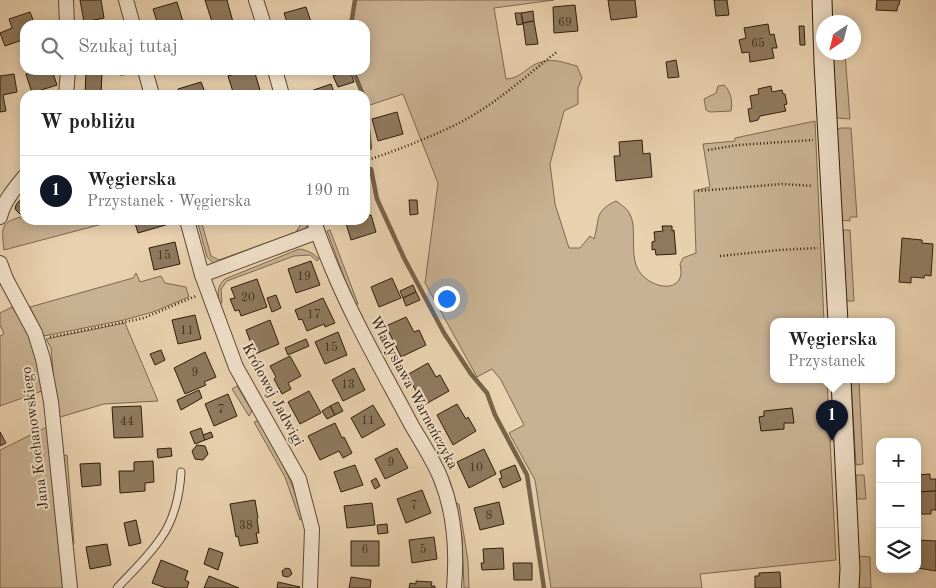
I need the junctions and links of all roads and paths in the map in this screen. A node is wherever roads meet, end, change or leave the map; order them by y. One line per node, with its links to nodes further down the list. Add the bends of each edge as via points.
1 (66, 0): 5 (street)
2 (126, 0): 6 (street)
3 (256, 0): 7 (street)
4 (822, 0): 29 (main road)
5 (67, 20)
6 (132, 20)
7 (262, 20)
8 (558, 51): 17 (path, via 489,105 462,121 404,148)
9 (68, 75): 12 (street)
10 (147, 75): 13 (street)
11 (277, 75): 14 (street)
12 (66, 90)
13 (151, 90)
14 (281, 90)
15 (816, 139): 16 (path)
16 (708, 150)
17 (370, 159)
18 (20, 183): 21 (street)
19 (818, 186): 20 (path, via 782,184)
20 (698, 191)
21 (0, 217)
22 (188, 225): 27 (street, Królowej Jadwigi)
23 (316, 226): 27 (street); 36 (street, Władysława Warneńczyka, via 350,308 441,479 455,539)
24 (820, 248): 25 (path)
25 (720, 256)
26 (0, 263): 30 (street, Jana Kochanowskiego)
27 (202, 275): 28 (street, Królowej Jadwigi)
28 (208, 291): 30 (path, via 144,318); 35 (street, Królowej Jadwigi, via 236,368 299,479 312,529)
29 (838, 318)
30 (37, 340): 33 (street, Jana Kochanowskiego, via 51,402)
31 (841, 383): 37 (main road)
32 (181, 472): 34 (lane, via 180,490 162,538)
33 (70, 588)
34 (118, 588)
35 (310, 588)
36 (454, 588)
37 (849, 588)

